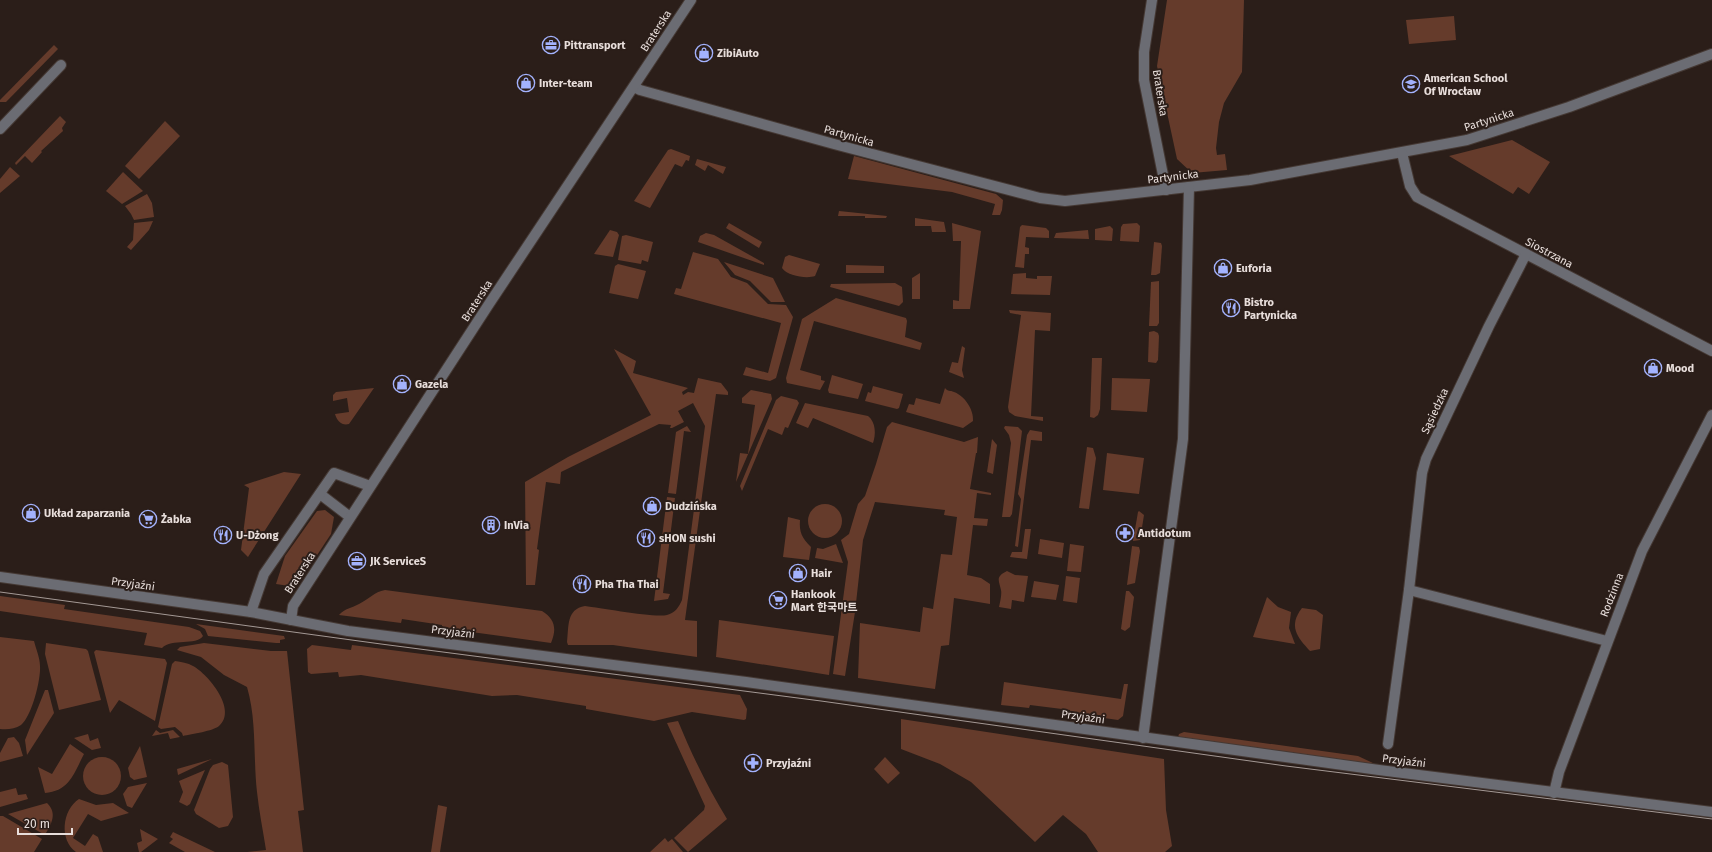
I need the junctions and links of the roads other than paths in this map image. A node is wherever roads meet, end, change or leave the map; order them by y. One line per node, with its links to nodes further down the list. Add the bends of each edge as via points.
1 (691, 0): 5 (street, Braterska)
2 (1152, 0): 9 (street, Braterska, via 1144,52 1144,80)
3 (1712, 54): 7 (street, Partynicka, via 1569,107 1467,140)
4 (61, 65): 6 (street)
5 (634, 86): 9 (street, Partynicka, via 640,90 834,144 1052,201 1104,198); 13 (street, Braterska)
6 (1, 125)
7 (1402, 153): 8 (street, Partynicka, via 1294,173); 10 (street, Siostrzana, via 1410,186 1418,197)
8 (1189, 187): 9 (street, Partynicka); 21 (street, via 1183,439)
9 (1166, 190)
10 (1526, 254): 11 (street, Siostrzana); 17 (street, Sąsiedzka, via 1426,459 1422,473)
11 (1712, 351)
12 (1712, 415): 20 (street, Rodzinna, via 1642,551)
13 (370, 486): 14 (street, via 334,473); 15 (street, Braterska)
14 (320, 494): 15 (street); 18 (street, via 264,574)
15 (350, 517): 19 (street, Braterska, via 293,606)
16 (0, 577): 18 (street, Przyjaźni)
17 (1409, 590): 20 (street); 22 (street, Sąsiedzka)
18 (251, 612): 19 (street, Przyjaźni)
19 (291, 620): 21 (street, Przyjaźni, via 348,631 746,682)
20 (1607, 641): 23 (street, Rodzinna)
21 (1143, 738): 23 (street, Przyjaźni)
22 (1388, 744)
23 (1554, 792): 24 (street, Przyjaźni)
24 (1712, 812)

